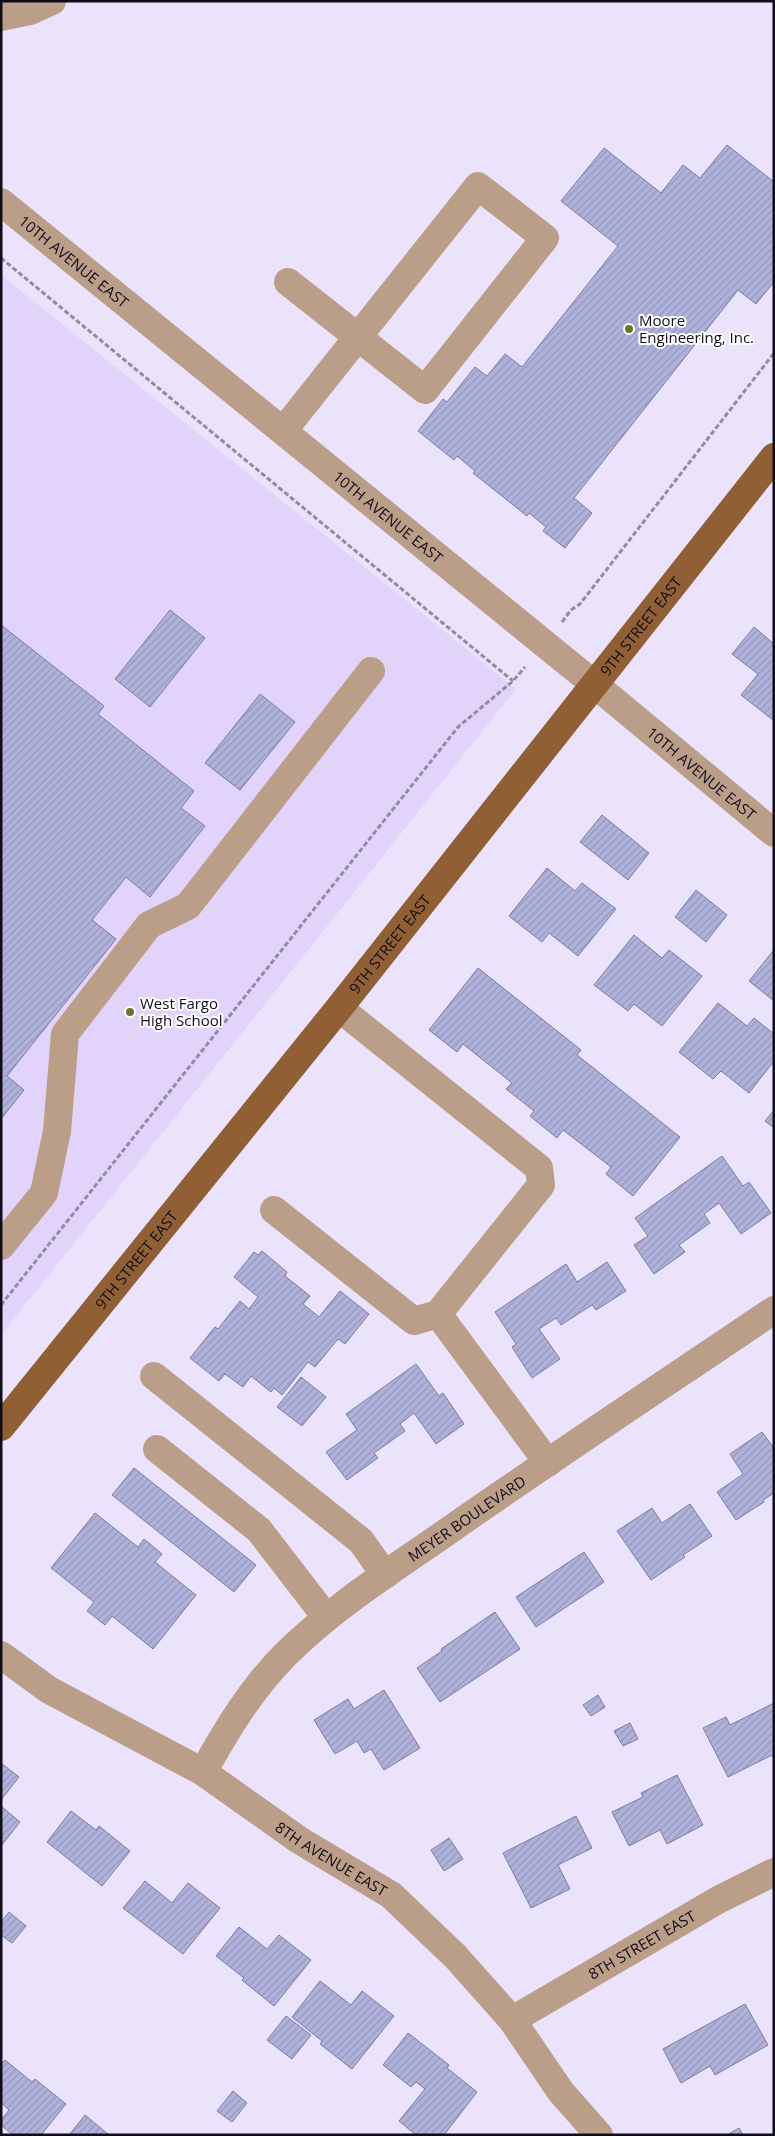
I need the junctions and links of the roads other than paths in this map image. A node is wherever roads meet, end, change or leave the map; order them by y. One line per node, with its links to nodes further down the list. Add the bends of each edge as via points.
1 (52, 1): 2 (street, via 30,11)
2 (1, 17)
3 (1, 202): 6 (street, 10TH AVENUE EAST)
4 (288, 282): 5 (street)
5 (359, 338): 5 (street, via 478,186 545,238 425,390); 6 (street)
6 (283, 431): 9 (street, 10TH AVENUE EAST)
7 (774, 457): 9 (main road, 9TH STREET EAST)
8 (371, 671): 13 (street, via 188,906 148,925 65,1034 57,1131 44,1193)
9 (594, 684): 10 (street, 10TH AVENUE EAST); 11 (main road, 9TH STREET EAST)
10 (774, 833)
11 (339, 1008): 15 (street, via 539,1168 541,1185); 17 (main road, 9TH STREET EAST)
12 (274, 1210): 15 (street, via 414,1320)
13 (1, 1246)
14 (774, 1310): 19 (street, MEYER BOULEVARD)
15 (438, 1314): 19 (street)
16 (154, 1376): 20 (street, via 361,1541)
17 (1, 1427)
18 (157, 1449): 21 (street, via 259,1530)
19 (548, 1463): 20 (street, MEYER BOULEVARD)
20 (385, 1575): 21 (street, MEYER BOULEVARD)
21 (326, 1617): 23 (street, MEYER BOULEVARD, via 284,1656 248,1698)
22 (1, 1654): 23 (street, 8TH AVENUE EAST, via 49,1690)
23 (203, 1772): 25 (street, 8TH AVENUE EAST, via 299,1840 391,1894 455,1956)
24 (774, 1872): 25 (street, 8TH STREET EAST, via 718,1900)
25 (512, 2020): 26 (street, 8TH AVENUE EAST, via 561,2092)
26 (599, 2135)

